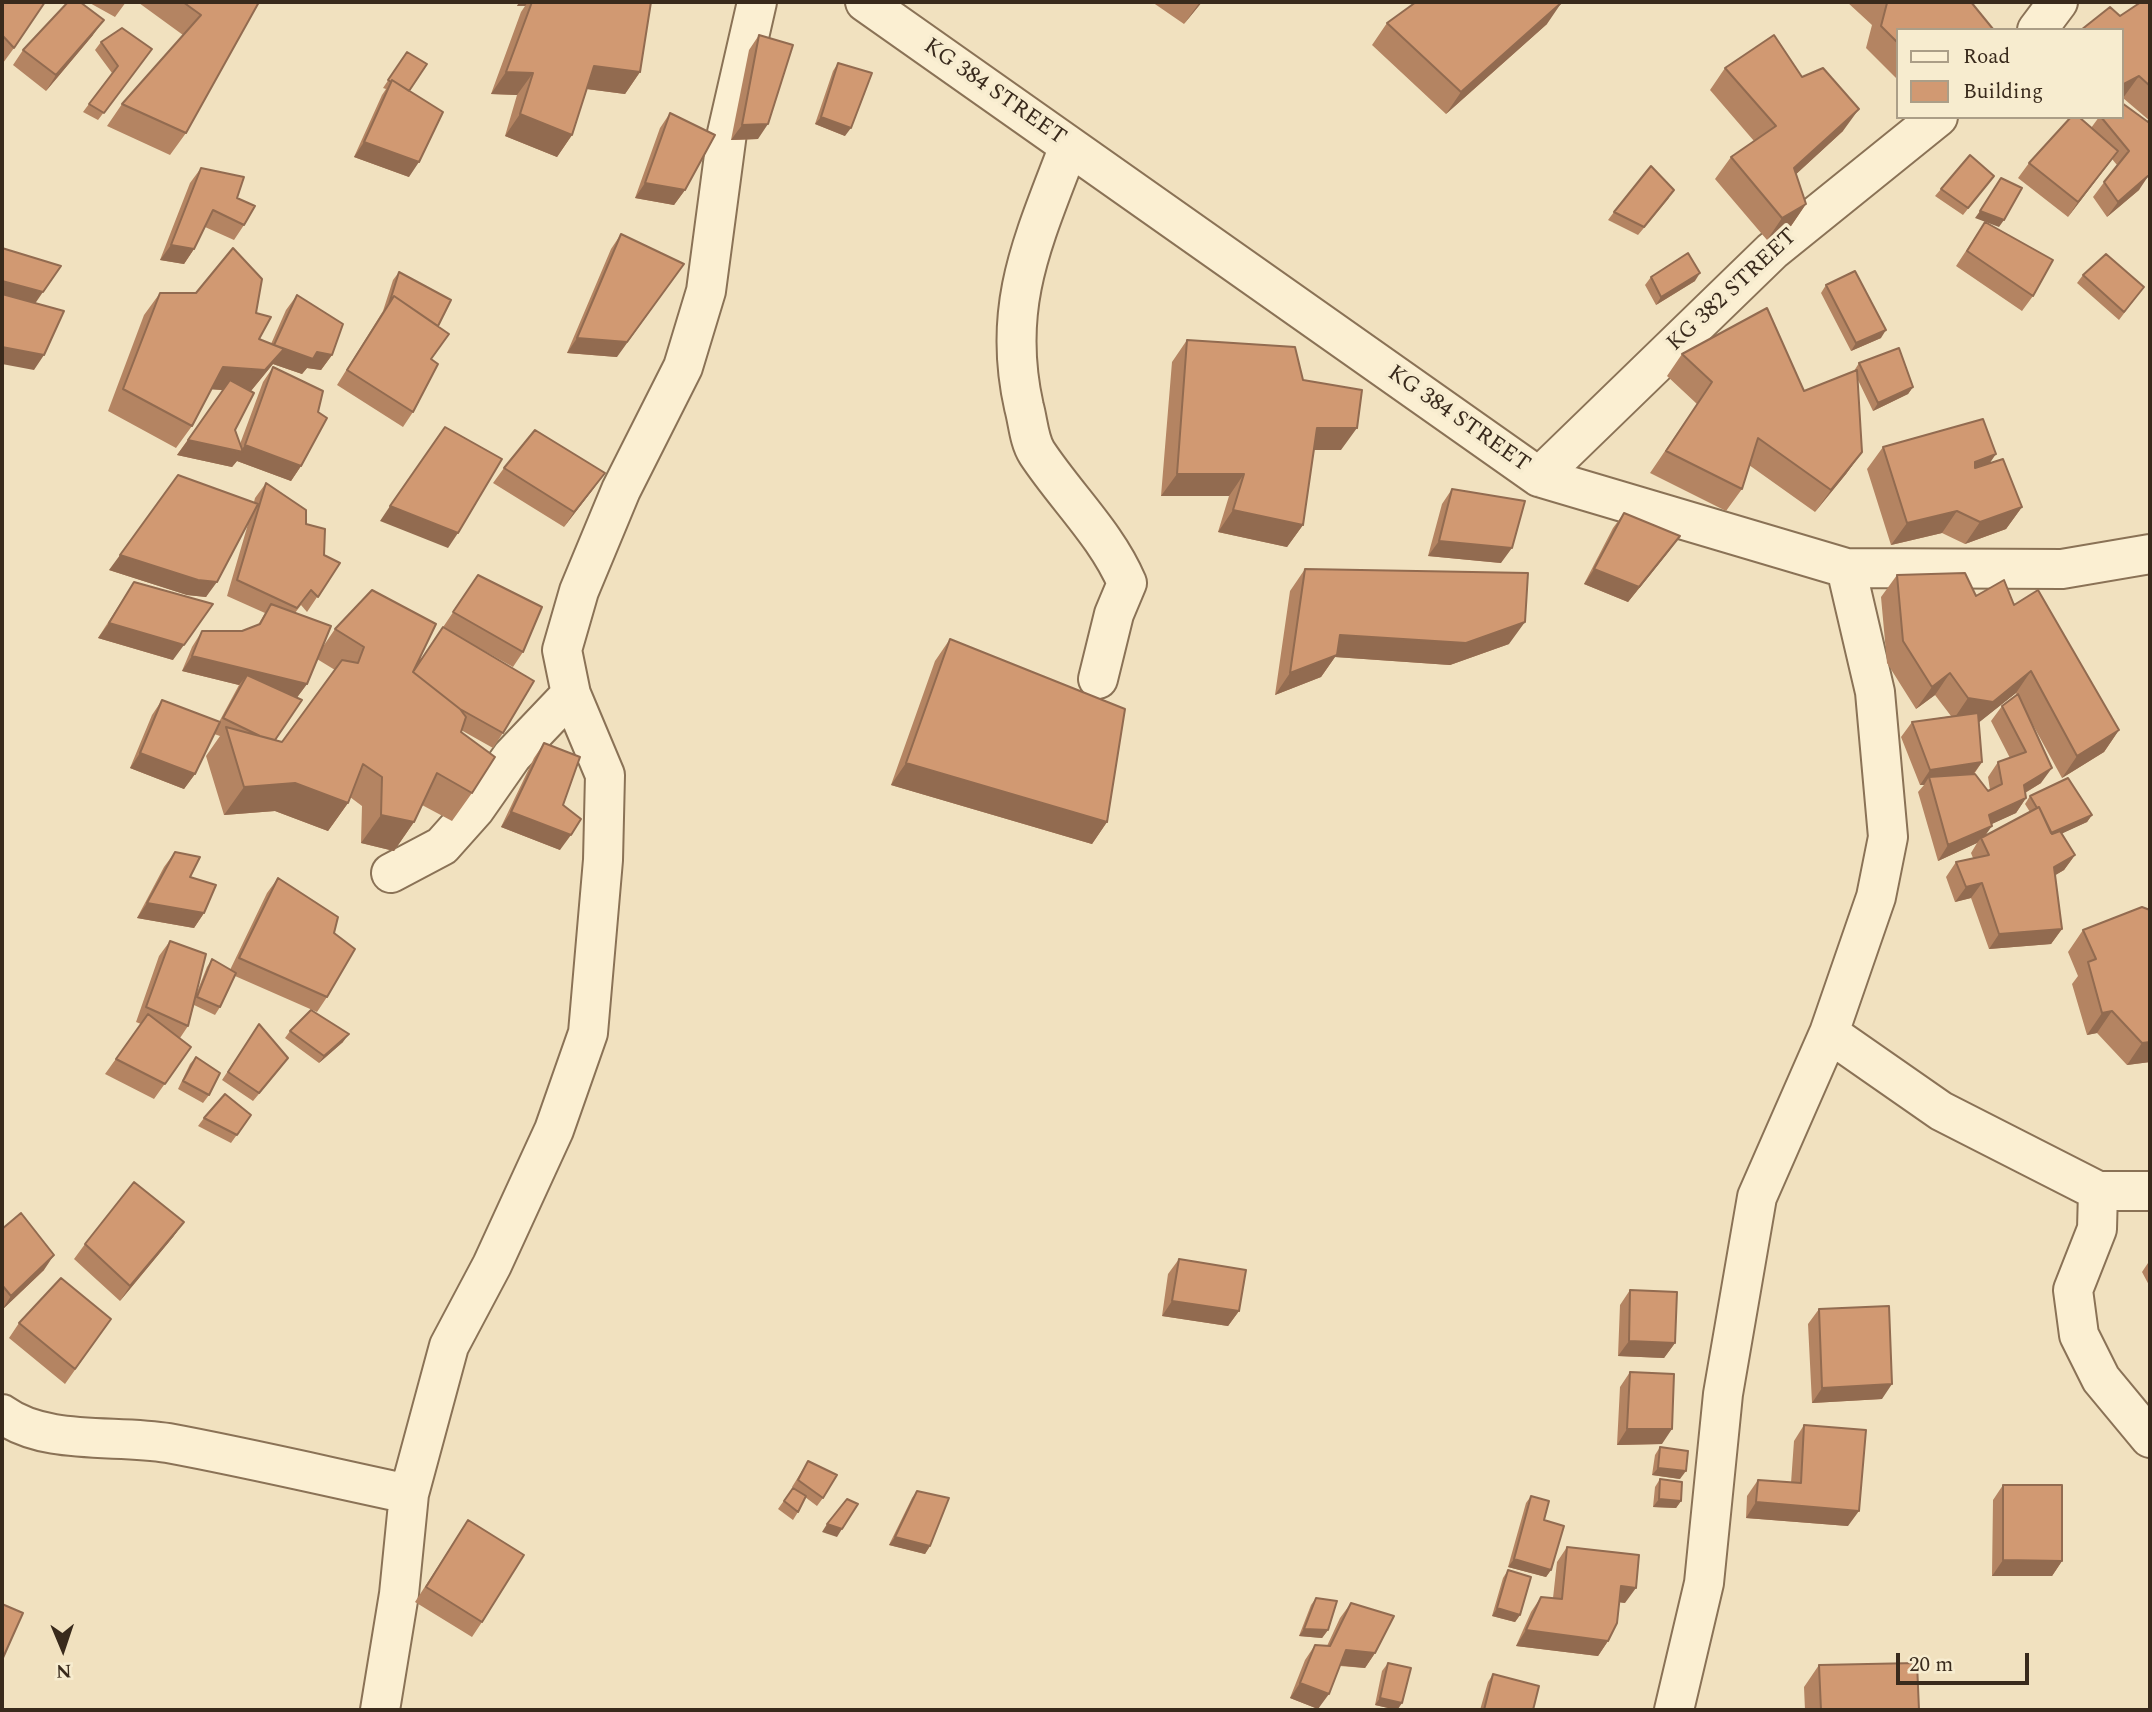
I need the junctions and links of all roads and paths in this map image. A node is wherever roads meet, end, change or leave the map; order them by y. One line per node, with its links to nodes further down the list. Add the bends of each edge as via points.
1 (757, 2): 11 (street, via 727,133 706,291 683,367 621,490 579,591 562,650)
2 (865, 2): 6 (street, KG 384 STREET)
3 (2058, 2): 4 (street)
4 (2038, 28)
5 (1936, 119): 7 (street, KG 382 STREET, via 1772,251)
6 (1069, 145): 7 (street, KG 384 STREET); 10 (street, via 1024,266 1016,371 1034,450 1115,556 1127,583)
7 (1539, 477): 9 (street, KG 384 STREET)
8 (2150, 554): 9 (street, KG 384 STREET, via 2062,569)
9 (1846, 568): 13 (street, via 1875,692 1888,837 1876,897)
10 (1098, 678)
11 (571, 694): 12 (street, via 512,756 475,809 442,845); 18 (street, via 605,775 603,860 588,1033 554,1130 449,1346)
12 (391, 873)
13 (1829, 1033): 14 (street, via 1941,1111); 20 (street, via 1758,1197 1723,1394 1704,1583)
14 (2098, 1191): 15 (street); 17 (street, via 2097,1229 2073,1290 2080,1335 2101,1379)
15 (2150, 1191)
16 (2, 1414): 18 (street, via 18,1426 165,1443)
17 (2150, 1438)
18 (409, 1494): 19 (street)
19 (380, 1710)
20 (1674, 1710)

